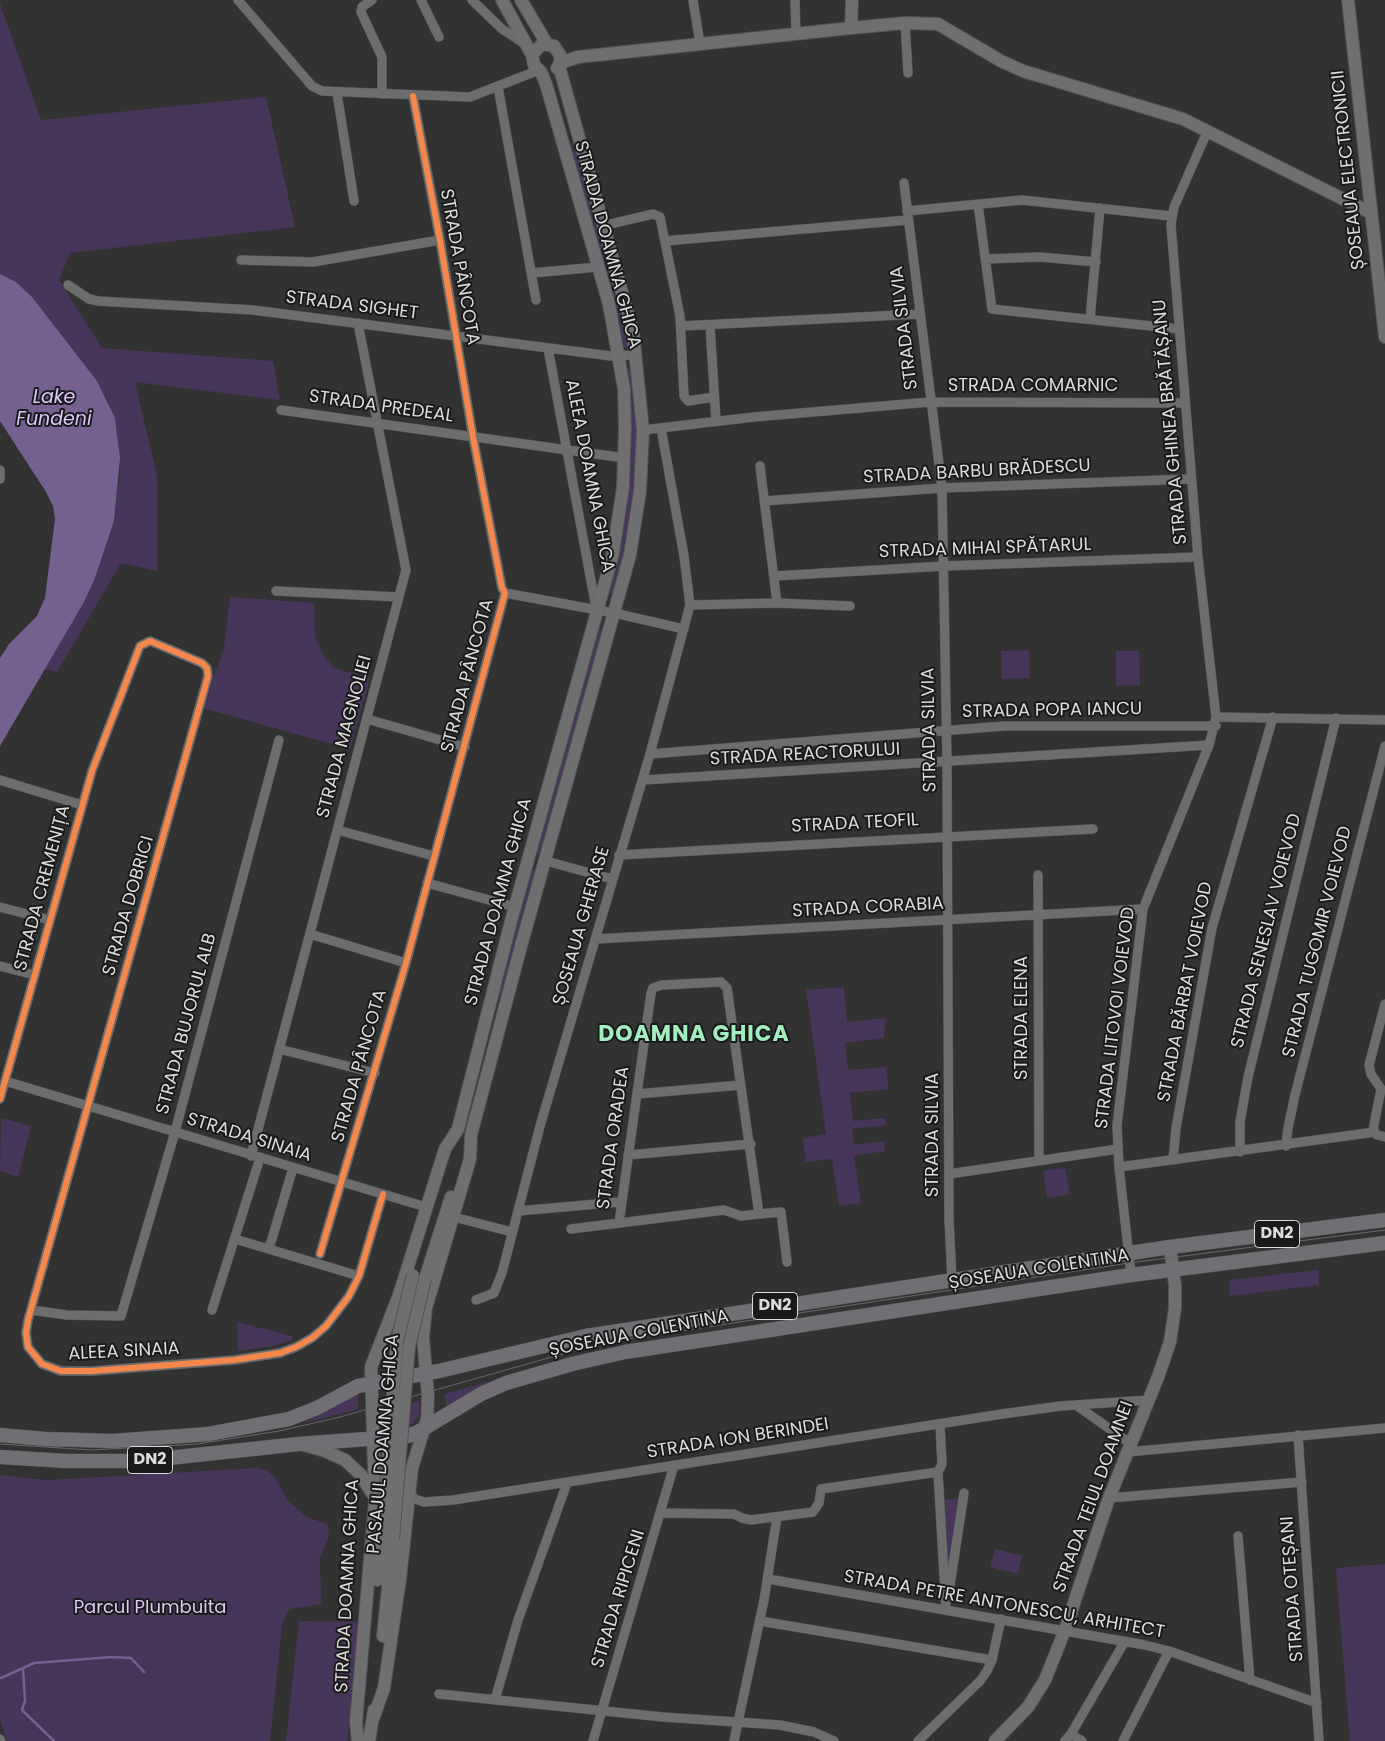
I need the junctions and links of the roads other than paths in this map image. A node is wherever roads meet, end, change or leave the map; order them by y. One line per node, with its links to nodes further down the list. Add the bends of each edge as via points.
1 (238, 0): 22 (street, via 312,86)
2 (371, 0): 23 (street, via 360,9 382,57)
3 (421, 0): 14 (street)
4 (472, 0): 17 (street)
5 (502, 0): 17 (main road, STRADA DOAMNA GHICA)
6 (521, 0): 15 (main road)
7 (693, 0): 16 (street)
8 (795, 0): 13 (street)
9 (852, 0): 12 (main road)
10 (1348, 0): 32 (main road, ȘOSEAUA ELECTRONICII)
11 (905, 22): 12 (main road); 20 (street); 25 (main road, via 938,24 1023,71 1161,111)
12 (851, 28): 13 (main road)
13 (796, 34): 16 (main road)
14 (439, 36)
15 (547, 44): 17 (main road); 18 (main road)
16 (700, 44): 18 (main road)
17 (529, 49): 19 (main road, STRADA DOAMNA GHICA, via 534,65)
18 (559, 60): 19 (main road, via 551,72); 26 (main road, STRADA DOAMNA GHICA)
19 (540, 71): 21 (street); 27 (main road, STRADA DOAMNA GHICA)
20 (908, 73)
21 (498, 87): 24 (street, via 470,97); 42 (street)
22 (337, 93): 23 (street); 29 (street)
23 (382, 94): 24 (street)
24 (413, 96): 36 (street, STRADA PÂNCOTA)
25 (1208, 130): 32 (main road); 34 (street, STRADA GHINEA BRĂTĂȘANU)
26 (579, 144): 27 (main road); 35 (main road, STRADA DOAMNA GHICA)
27 (564, 148): 41 (main road, STRADA DOAMNA GHICA)
28 (904, 183): 33 (street, STRADA SILVIA)
29 (354, 201)
30 (978, 204): 31 (street, via 1027,200); 33 (street); 38 (street)
31 (1100, 208): 34 (street); 40 (street)
32 (1370, 213): 52 (main road, ȘOSEAUA ELECTRONICII)
33 (908, 216): 37 (street); 45 (street, STRADA SILVIA)
34 (1171, 216): 50 (street, STRADA GHINEA BRĂTĂȘANU)
35 (602, 226): 37 (street, via 656,214 661,219); 54 (main road, STRADA DOAMNA GHICA, via 631,324)
36 (440, 240): 39 (street, via 313,262); 51 (street, STRADA PÂNCOTA)
37 (665, 241): 49 (street)
38 (985, 258): 40 (street); 46 (street, via 990,305 995,311)
39 (241, 260)
40 (1096, 262): 46 (street)
41 (598, 267): 42 (street); 55 (main road, STRADA DOAMNA GHICA)
42 (532, 273): 44 (street)
43 (68, 285): 47 (street, STRADA SIGHET, via 98,301 253,310)
44 (536, 300)
45 (920, 314): 48 (street); 57 (street, STRADA SILVIA)
46 (1090, 319): 50 (street)
47 (358, 323): 51 (street, STRADA SIGHET); 61 (street, STRADA MAGNOLIEI)
48 (710, 325): 49 (street); 56 (street)
49 (681, 326): 56 (street, via 684,396 688,401)
50 (1180, 329): 58 (street, STRADA GHINEA BRĂTĂȘANU)
51 (456, 336): 53 (street, STRADA SIGHET); 64 (street, STRADA PÂNCOTA)
52 (1385, 337)
53 (548, 348): 55 (street, STRADA SIGHET); 65 (street, ALEEA DOAMNA GHICA)
54 (636, 355): 55 (street, STRADA SIGHET); 63 (main road, STRADA DOAMNA GHICA)
55 (619, 356): 66 (main road, STRADA DOAMNA GHICA, via 625,409)
56 (714, 397): 60 (street)
57 (930, 402): 58 (street, STRADA COMARNIC); 60 (street, STRADA COMARNIC); 71 (street, STRADA SILVIA)
58 (1185, 403): 70 (street, STRADA GHINEA BRĂTĂȘANU)
59 (281, 410): 61 (street, STRADA PREDEAL)
60 (716, 421): 62 (street, STRADA COMARNIC)
61 (377, 422): 64 (street, STRADA PREDEAL); 78 (street, STRADA MAGNOLIEI, via 406,570)
62 (661, 428): 63 (street, STRADA COMARNIC); 80 (street, ȘOSEAUA GHERASE)
63 (643, 430): 83 (main road, STRADA DOAMNA GHICA, via 636,529)
64 (473, 437): 65 (street, STRADA PREDEAL); 77 (street, STRADA PÂNCOTA)
65 (568, 451): 66 (street, STRADA PREDEAL); 82 (street, ALEEA DOAMNA GHICA)
66 (624, 458): 82 (main road, STRADA DOAMNA GHICA, via 617,530)
67 (760, 466): 72 (street)
68 (0, 470): 69 (street)
69 (0, 479)
70 (1191, 479): 71 (street, STRADA BARBU BRĂDESCU); 73 (street, STRADA GHINEA BRĂTĂȘANU)
71 (942, 488): 72 (street, STRADA BARBU BRĂDESCU); 74 (street, STRADA SILVIA)
72 (764, 501): 75 (street)
73 (1198, 557): 74 (street, STRADA MIHAI SPĂTARUL); 89 (street, STRADA GHINEA BRĂTĂȘANU)
74 (945, 566): 75 (street, STRADA MIHAI SPĂTARUL); 90 (street, STRADA SILVIA)
75 (774, 576): 79 (street)
76 (276, 591): 78 (street)
77 (505, 593): 82 (street); 94 (street, STRADA PÂNCOTA)
78 (399, 597): 87 (street, STRADA MAGNOLIEI)
79 (777, 603): 80 (street); 81 (street)
80 (690, 605): 84 (street, ȘOSEAUA GHERASE)
81 (850, 606)
82 (597, 610): 83 (street); 111 (main road, STRADA DOAMNA GHICA)
83 (614, 613): 84 (street); 106 (main road, STRADA DOAMNA GHICA)
84 (684, 629): 95 (street, ȘOSEAUA GHERASE)
85 (1273, 717): 86 (street, STRADA POPA IANCU); 89 (street, STRADA POPA IANCU); 142 (street, STRADA BĂRBAT VOIEVOD, via 1212,928)
86 (1336, 718): 88 (street, STRADA POPA IANCU); 138 (street, STRADA SENESLAV VOIEVOD, via 1248,1077 1240,1122)
87 (367, 719): 94 (street, STRADA PÂNCOTA); 102 (street, STRADA MAGNOLIEI)
88 (1385, 720)
89 (1216, 721): 90 (street, STRADA POPA IANCU); 92 (street, STRADA LITOVOI VOIEVOD)
90 (946, 730): 95 (street, STRADA POPA IANCU); 96 (street, STRADA SILVIA)
91 (279, 740): 131 (street, STRADA BUJORUL ALB)
92 (1209, 745): 96 (street, STRADA REACTORULUI); 112 (street, STRADA LITOVOI VOIEVOD)
93 (1385, 746): 136 (street, STRADA TUGOMIR VOIEVOD, via 1295,1095)
94 (465, 747): 105 (street, STRADA PÂNCOTA)
95 (650, 754): 99 (street, ȘOSEAUA GHERASE)
96 (947, 763): 99 (street, STRADA REACTORULUI); 103 (street, STRADA SILVIA)
97 (92, 771): 100 (street, STRADA CREMENIȚA); 129 (street, STRADA DOBRICI, via 143,643 155,643 207,668 199,713)
98 (0, 780): 100 (street)
99 (642, 780): 104 (street, ȘOSEAUA GHERASE)
100 (82, 805): 114 (street, STRADA CREMENIȚA)
101 (1093, 829): 103 (street, STRADA TEOFIL)
102 (338, 830): 105 (street); 116 (street, STRADA MAGNOLIEI)
103 (947, 835): 104 (street, STRADA TEOFIL); 115 (street, STRADA SILVIA)
104 (619, 855): 108 (street, ȘOSEAUA GHERASE)
105 (434, 856): 109 (street, STRADA PÂNCOTA)
106 (546, 861): 108 (street); 133 (main road, STRADA DOAMNA GHICA)
107 (1038, 875): 113 (street, STRADA ELENA)
108 (612, 879): 117 (street, ȘOSEAUA GHERASE)
109 (427, 884): 111 (street); 118 (street, STRADA PÂNCOTA)
110 (0, 907): 114 (street)
111 (515, 907): 130 (main road, STRADA DOAMNA GHICA)
112 (1143, 909): 113 (street, STRADA CORABIA); 137 (street, STRADA LITOVOI VOIEVOD, via 1117,1125)
113 (1038, 914): 115 (street, STRADA CORABIA); 141 (street, STRADA ELENA)
114 (50, 920): 120 (street, STRADA CREMENIȚA)
115 (947, 920): 117 (street, STRADA CORABIA); 145 (street, STRADA SILVIA)
116 (310, 934): 118 (street); 122 (street, STRADA MAGNOLIEI)
117 (595, 939): 150 (street, ȘOSEAUA GHERASE)
118 (406, 963): 123 (street, STRADA PÂNCOTA)
119 (0, 966): 120 (street)
120 (35, 975): 124 (street, STRADA CREMENIȚA)
121 (1385, 1004): 126 (street, via 1369,1065 1371,1074)
122 (279, 1048): 123 (street, STRADA PÂNCOTA); 140 (street, STRADA MAGNOLIEI)
123 (375, 1073): 146 (street, STRADA PÂNCOTA)
124 (5, 1082): 128 (street, STRADA CREMENIȚA); 129 (street, STRADA SINAIA)
125 (741, 1085): 127 (street); 127 (street, STRADA ORADEA, via 725,984 662,985 653,988 651,993); 135 (street, STRADA ORADEA)
126 (1383, 1089): 132 (street)
127 (637, 1094): 139 (street, STRADA ORADEA)
128 (0, 1099)
129 (88, 1106): 131 (street, STRADA SINAIA); 170 (street, ALEEA SINAIA)
130 (458, 1129): 149 (main road, STRADA DOAMNA GHICA, via 445,1149); 167 (main road, PASAJUL DOAMNA GHICA)
131 (175, 1132): 140 (street, STRADA SINAIA); 170 (street, STRADA BUJORUL ALB, via 121,1316 67,1315)
132 (1374, 1132): 134 (street); 136 (street)
133 (471, 1135): 152 (main road, STRADA DOAMNA GHICA, via 470,1158); 167 (main road, PASAJUL DOAMNA GHICA)
134 (1385, 1137)
135 (751, 1144): 139 (street); 151 (street, STRADA ORADEA)
136 (1286, 1146): 138 (street)
137 (1118, 1149): 141 (street); 143 (street, STRADA LITOVOI VOIEVOD)
138 (1240, 1152): 142 (street)
139 (628, 1155): 148 (street, STRADA ORADEA)
140 (255, 1157): 144 (street, STRADA SINAIA); 157 (street, STRADA MAGNOLIEI)
141 (1039, 1160): 145 (street)
142 (1173, 1160): 143 (street)
143 (1119, 1167): 162 (street, STRADA LITOVOI VOIEVOD)
144 (293, 1168): 146 (street, STRADA SINAIA); 160 (street)
145 (949, 1174): 168 (street, STRADA SILVIA)
146 (342, 1183): 147 (street, STRADA SINAIA); 161 (street, STRADA PÂNCOTA)
147 (383, 1194): 149 (street, STRADA SINAIA); 166 (street, ALEEA SINAIA)
148 (620, 1202): 150 (street); 154 (street, STRADA ORADEA)
149 (426, 1208): 173 (main road, STRADA DOAMNA GHICA, via 394,1311 372,1360)
150 (518, 1211): 156 (street, ȘOSEAUA GHERASE)
151 (759, 1214): 154 (street, via 741,1216 724,1210); 163 (street, via 781,1212)
152 (454, 1217): 156 (street); 172 (main road, STRADA DOAMNA GHICA, via 424,1321)
153 (1385, 1220): 159 (main road, ȘOSEAUA COLENTINA / DN2)
154 (619, 1223): 155 (street)
155 (571, 1229)
156 (512, 1232): 169 (street, ȘOSEAUA GHERASE, via 497,1288 490,1296)
157 (234, 1239): 160 (street); 171 (street, STRADA MAGNOLIEI)
158 (1385, 1243): 164 (main road, ȘOSEAUA COLENTINA / DN2)
159 (1170, 1247): 162 (main road, ȘOSEAUA COLENTINA / DN2); 164 (main road, STRADA TEIUL DOAMNEI)
160 (270, 1250): 166 (street)
161 (320, 1254)
162 (1128, 1254): 165 (street, STRADA LITOVOI VOIEVOD); 168 (main road, ȘOSEAUA COLENTINA / DN2)
163 (787, 1262)
164 (1173, 1269): 165 (main road, ȘOSEAUA COLENTINA / DN2); 174 (main road, STRADA TEIUL DOAMNEI, via 1176,1300 1173,1325 1167,1352)
165 (1131, 1275): 177 (main road, ȘOSEAUA COLENTINA / DN2, via 789,1326 591,1360 495,1387)
166 (359, 1276): 170 (street, ALEEA SINAIA, via 345,1304 312,1338 280,1353 234,1360 54,1370 36,1360 28,1347 26,1333)
167 (419, 1277): 204 (main road, PASAJUL DOAMNA GHICA, bridge)
168 (952, 1280): 172 (main road, ȘOSEAUA COLENTINA / DN2, via 612,1332)
169 (476, 1300)
170 (31, 1310)
171 (212, 1310)
172 (426, 1373): 173 (main road, ȘOSEAUA COLENTINA / DN2); 177 (main road, STRADA DOAMNA GHICA)
173 (371, 1383): 179 (main road, ȘOSEAUA COLENTINA / DN2, via 358,1386 289,1420 208,1434 113,1441); 181 (main road, STRADA DOAMNA GHICA)
174 (1149, 1400): 175 (street, STRADA ION BERINDEI); 183 (main road, STRADA TEIUL DOAMNEI)
175 (1076, 1404): 176 (street, STRADA ION BERINDEI); 183 (street)
176 (940, 1424): 185 (street, STRADA ION BERINDEI); 186 (street, via 942,1464)
177 (426, 1427): 181 (main road, ȘOSEAUA COLENTINA / DN2, via 408,1436); 189 (main road, STRADA DOAMNA GHICA, via 412,1465)
178 (1385, 1428): 180 (street)
179 (0, 1435)
180 (1298, 1435): 183 (street); 187 (street, STRADA OTEȘANI)
181 (372, 1439): 182 (main road, ȘOSEAUA COLENTINA / DN2); 192 (main road, STRADA DOAMNA GHICA)
182 (299, 1444): 184 (main road, ȘOSEAUA COLENTINA / DN2, via 141,1460 66,1461); 192 (main road, via 337,1456 355,1467)
183 (1129, 1448): 191 (main road, STRADA TEIUL DOAMNEI)
184 (0, 1457)
185 (674, 1465): 188 (street, STRADA ION BERINDEI); 193 (street, STRADA RIPICENI)
186 (938, 1472): 194 (street, via 821,1489 819,1503 813,1512); 197 (street)
187 (1302, 1482): 191 (street); 208 (street, STRADA OTEȘANI)
188 (567, 1483): 189 (street, STRADA ION BERINDEI, via 424,1502); 207 (street, via 518,1620)
189 (409, 1492): 210 (main road, STRADA DOAMNA GHICA, via 384,1688)
190 (964, 1493): 197 (street)
191 (1109, 1498): 200 (main road, STRADA TEIUL DOAMNEI)
192 (375, 1501): 213 (main road, STRADA DOAMNA GHICA, via 356,1723)
193 (661, 1513): 194 (street, via 734,1514 751,1520); 209 (street, STRADA RIPICENI)
194 (778, 1517): 196 (street)
195 (1238, 1536): 205 (street)
196 (768, 1579): 197 (street, STRADA PETRE ANTONESCU, ARHITECT); 199 (street)
197 (946, 1610): 198 (street, STRADA PETRE ANTONESCU, ARHITECT)
198 (1001, 1619): 200 (street, STRADA PETRE ANTONESCU, ARHITECT); 203 (street)
199 (760, 1621): 203 (street); 211 (street)
200 (1065, 1630): 201 (street, STRADA PETRE ANTONESCU, ARHITECT); 219 (main road, STRADA TEIUL DOAMNEI, via 1037,1694)
201 (1126, 1641): 202 (street, STRADA PETRE ANTONESCU, ARHITECT); 212 (street)
202 (1170, 1651): 205 (street, STRADA PETRE ANTONESCU, ARHITECT); 221 (street)
203 (992, 1660): 218 (street, via 980,1681)
204 (373, 1674): 210 (main road, STRADA DOAMNA GHICA); 213 (main road, STRADA DOAMNA GHICA)
205 (1250, 1680): 208 (street, STRADA PETRE ANTONESCU, ARHITECT)
206 (439, 1694): 207 (street)
207 (494, 1700): 209 (street)
208 (1317, 1703): 222 (street, STRADA OTEȘANI)
209 (602, 1711): 211 (street); 215 (street, STRADA RIPICENI)
210 (373, 1719): 214 (main road, STRADA DOAMNA GHICA)
211 (739, 1722): 216 (street); 217 (street, via 800,1728)
212 (1068, 1738): 220 (street)
213 (358, 1741)
214 (369, 1741)
215 (593, 1741)
216 (734, 1741)
217 (834, 1741)
218 (918, 1741)
219 (995, 1741)
220 (1082, 1741)
221 (1123, 1741)
222 (1319, 1741)

